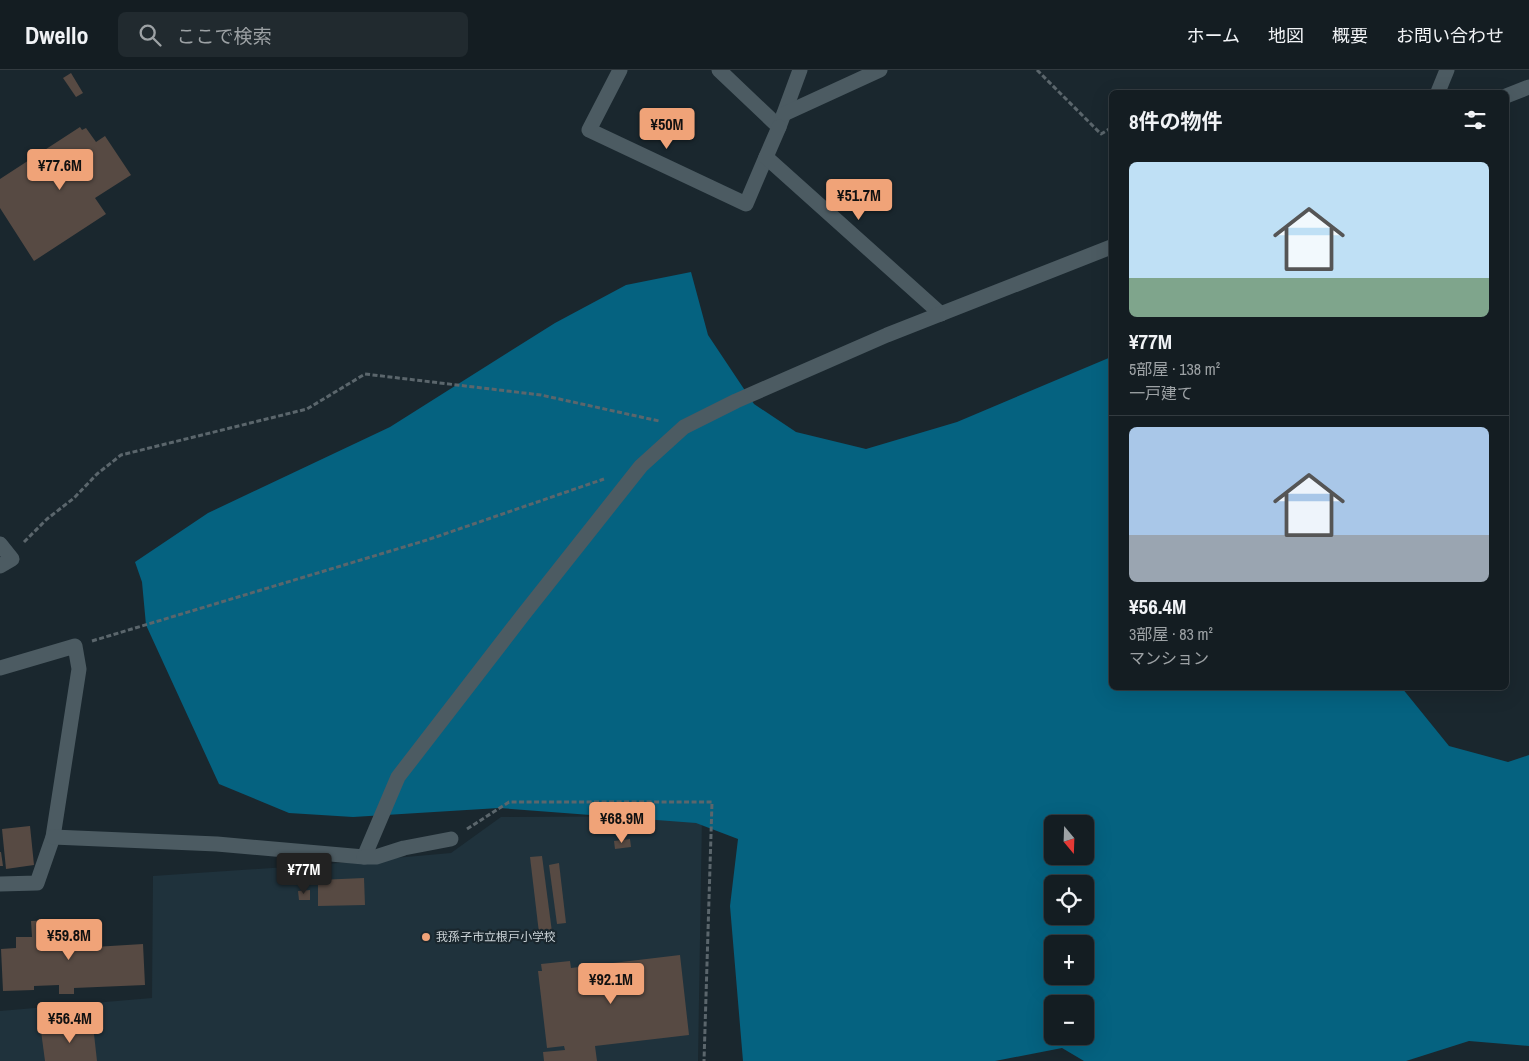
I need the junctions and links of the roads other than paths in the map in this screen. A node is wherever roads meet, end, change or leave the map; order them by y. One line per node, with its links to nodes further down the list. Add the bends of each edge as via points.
1 (620, 70): 10 (street, via 589,130 746,204)
2 (719, 70): 9 (street)
3 (800, 70): 9 (street)
4 (880, 70): 9 (street)
5 (1447, 70): 7 (street)
6 (1529, 87): 8 (street)
7 (1439, 90)
8 (1509, 95)
9 (781, 120): 10 (street)
10 (766, 157): 12 (street)
11 (1109, 249): 12 (street)
12 (941, 314): 18 (street, via 736,401 684,427 641,466 398,777)
13 (0, 544): 14 (street)
14 (6, 562)
15 (0, 668): 16 (street, via 75,646 80,669)
16 (53, 836): 18 (street, via 217,844); 19 (street, via 37,883)
17 (451, 839): 18 (street)
18 (364, 857)
19 (0, 884)

